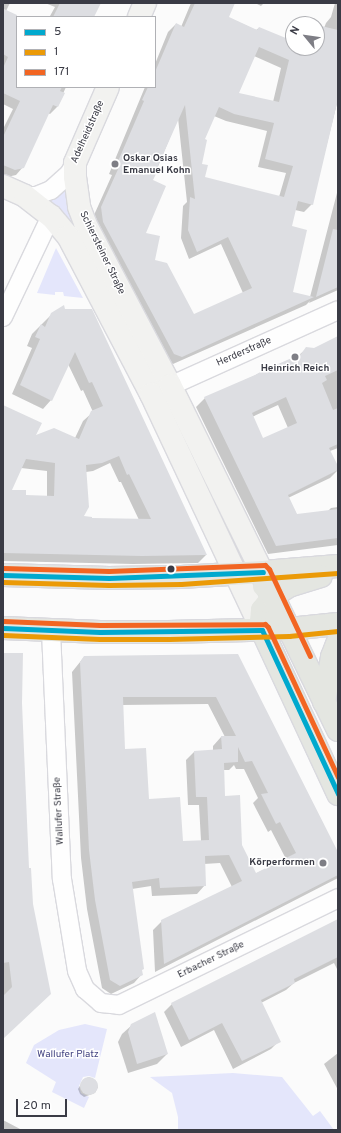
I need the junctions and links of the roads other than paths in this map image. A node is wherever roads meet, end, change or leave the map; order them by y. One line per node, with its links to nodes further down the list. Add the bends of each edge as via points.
1 (145, 3): 2 (street)
2 (139, 16)
3 (108, 88): 4 (street, Adelheidstraße)
4 (75, 163): 6 (street, Adelheidstraße, via 69,174 51,190 36,196); 10 (street, Schiersteiner Straße, via 79,207)
5 (3, 186): 6 (street, Schiersteiner Straße)
6 (25, 196): 7 (street, Schiersteiner Straße)
7 (51, 216): 9 (street); 11 (street, Schiersteiner Straße, via 68,236 86,268)
8 (338, 310): 10 (street, Herderstraße)
9 (3, 317)
10 (170, 385): 11 (street, Herderstraße); 13 (street, Schiersteiner Straße)
11 (151, 394): 15 (street, Schiersteiner Straße)
12 (338, 566): 13 (main road)
13 (263, 572): 15 (main road); 17 (street, Schiersteiner Straße)
14 (338, 572): 17 (main road, via 289,586)
15 (235, 574): 16 (main road, via 109,578); 17 (main road, Schiersteiner Straße, via 256,581); 22 (street, Schiersteiner Straße)
16 (3, 575)
17 (273, 596): 20 (main road, Schiersteiner Straße); 22 (main road, via 262,610)
18 (338, 624): 20 (main road)
19 (3, 628): 21 (main road)
20 (289, 629): 22 (main road); 24 (main road, Schiersteiner Straße)
21 (51, 630): 22 (main road); 28 (street, Wallufer Straße, via 62,879 77,971)
22 (262, 630): 26 (main road, Schiersteiner Straße)
23 (338, 640): 24 (main road, via 332,656)
24 (324, 702): 25 (main road, Schiersteiner Straße)
25 (338, 730)
26 (338, 794)
27 (338, 898): 28 (street, Erbacher Straße, via 119,1005 101,1003)
28 (85, 989)

